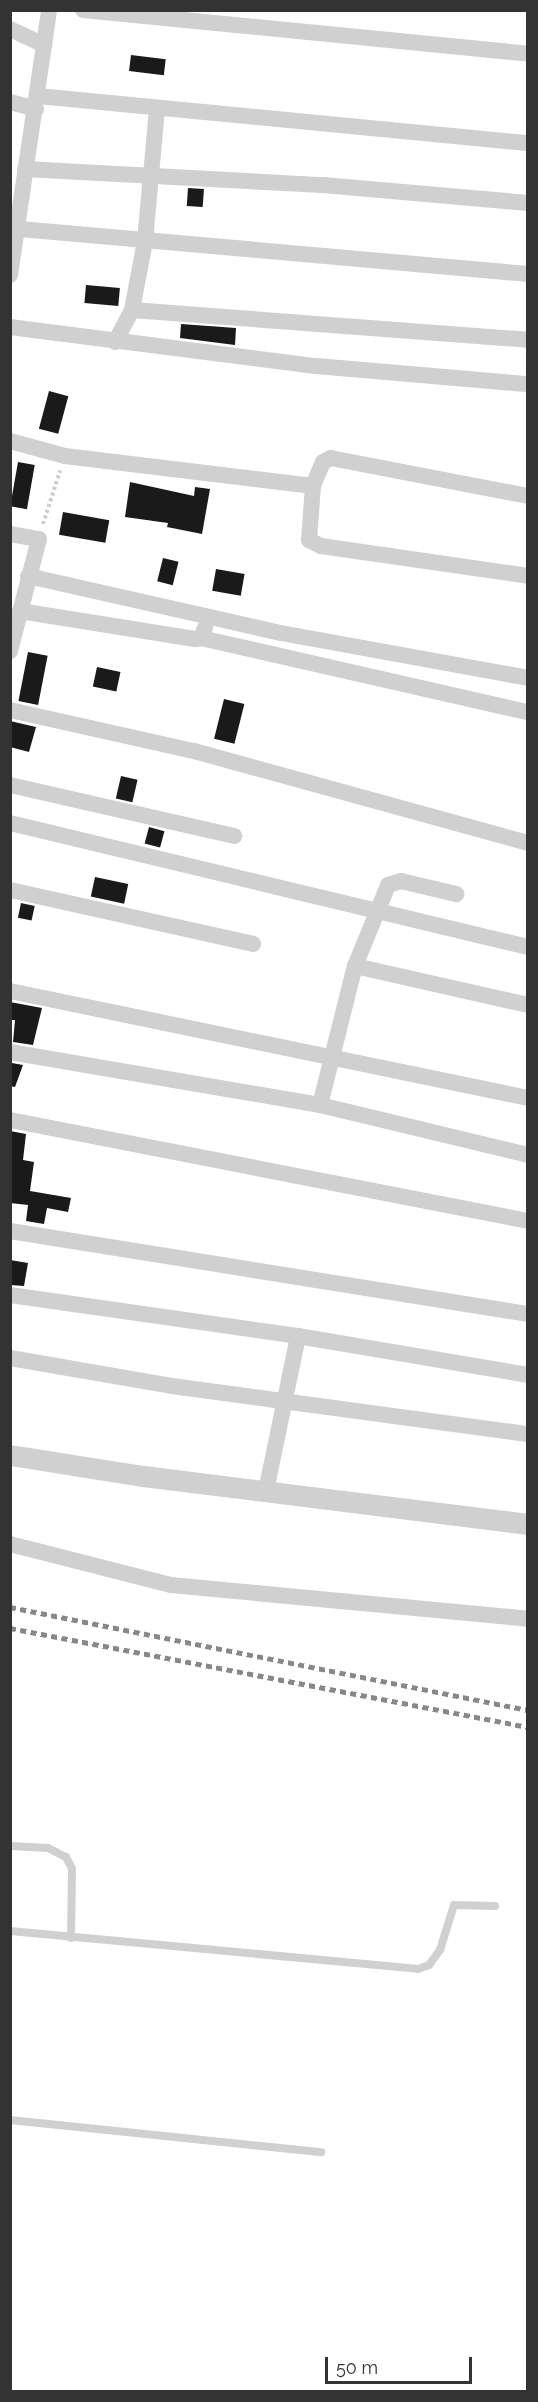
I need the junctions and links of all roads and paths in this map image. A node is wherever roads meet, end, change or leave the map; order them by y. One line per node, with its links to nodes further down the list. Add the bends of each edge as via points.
1 (49, 10): 4 (street)
2 (83, 10): 5 (street)
3 (10, 29): 4 (street)
4 (45, 45): 7 (street)
5 (528, 54)
6 (10, 102): 7 (street)
7 (37, 102): 8 (street); 10 (street)
8 (157, 109): 9 (street); 11 (street)
9 (528, 143)
10 (26, 169): 11 (street); 13 (street)
11 (150, 174): 12 (street); 14 (street)
12 (528, 203)
13 (20, 229): 14 (street); 16 (street)
14 (145, 241): 15 (street); 17 (street)
15 (528, 274)
16 (10, 275)
17 (132, 310): 19 (street); 20 (street)
18 (10, 327): 20 (street)
19 (528, 340)
20 (115, 342): 21 (street, via 316,366)
21 (528, 384)
22 (10, 441): 23 (street)
23 (65, 456): 24 (street); 27 (path)
24 (313, 486): 25 (street, via 323,462 331,458); 29 (street, via 309,540 313,545)
25 (528, 496)
26 (10, 534): 27 (street)
27 (39, 539): 28 (street)
28 (28, 576): 30 (street); 31 (street)
29 (528, 576)
30 (20, 611): 32 (street); 33 (street)
31 (211, 616): 32 (street); 34 (street, via 281,633)
32 (201, 638): 36 (street)
33 (10, 651)
34 (528, 678)
35 (10, 710): 40 (street, via 194,751)
36 (528, 712)
37 (10, 785): 39 (street)
38 (10, 823): 43 (street)
39 (234, 836)
40 (528, 843)
41 (10, 890): 44 (street)
42 (456, 894): 43 (street, via 393,881)
43 (376, 911): 45 (street); 46 (street)
44 (253, 944)
45 (528, 947)
46 (355, 966): 48 (street); 50 (street)
47 (10, 991): 50 (street)
48 (528, 1005)
49 (10, 1052): 52 (street)
50 (333, 1058): 51 (street); 52 (street)
51 (528, 1098)
52 (320, 1104): 54 (street)
53 (10, 1120): 55 (street)
54 (528, 1155)
55 (528, 1221)
56 (10, 1231): 58 (street)
57 (10, 1295): 59 (street)
58 (528, 1314)
59 (298, 1336): 61 (street); 62 (street)
60 (10, 1358): 62 (street)
61 (528, 1375)
62 (283, 1400): 63 (street); 65 (street)
63 (528, 1434)
64 (10, 1455): 65 (street)
65 (266, 1491): 66 (street)
66 (528, 1524)
67 (10, 1544): 68 (street, via 171,1585)
68 (528, 1619)
69 (10, 1846): 72 (lane, via 48,1848 66,1857 72,1869)
70 (495, 1906): 72 (lane, via 454,1905 440,1950 429,1965 418,1969)
71 (10, 1931): 72 (lane)
72 (71, 1938)
73 (10, 2120): 74 (lane)
74 (321, 2152)

